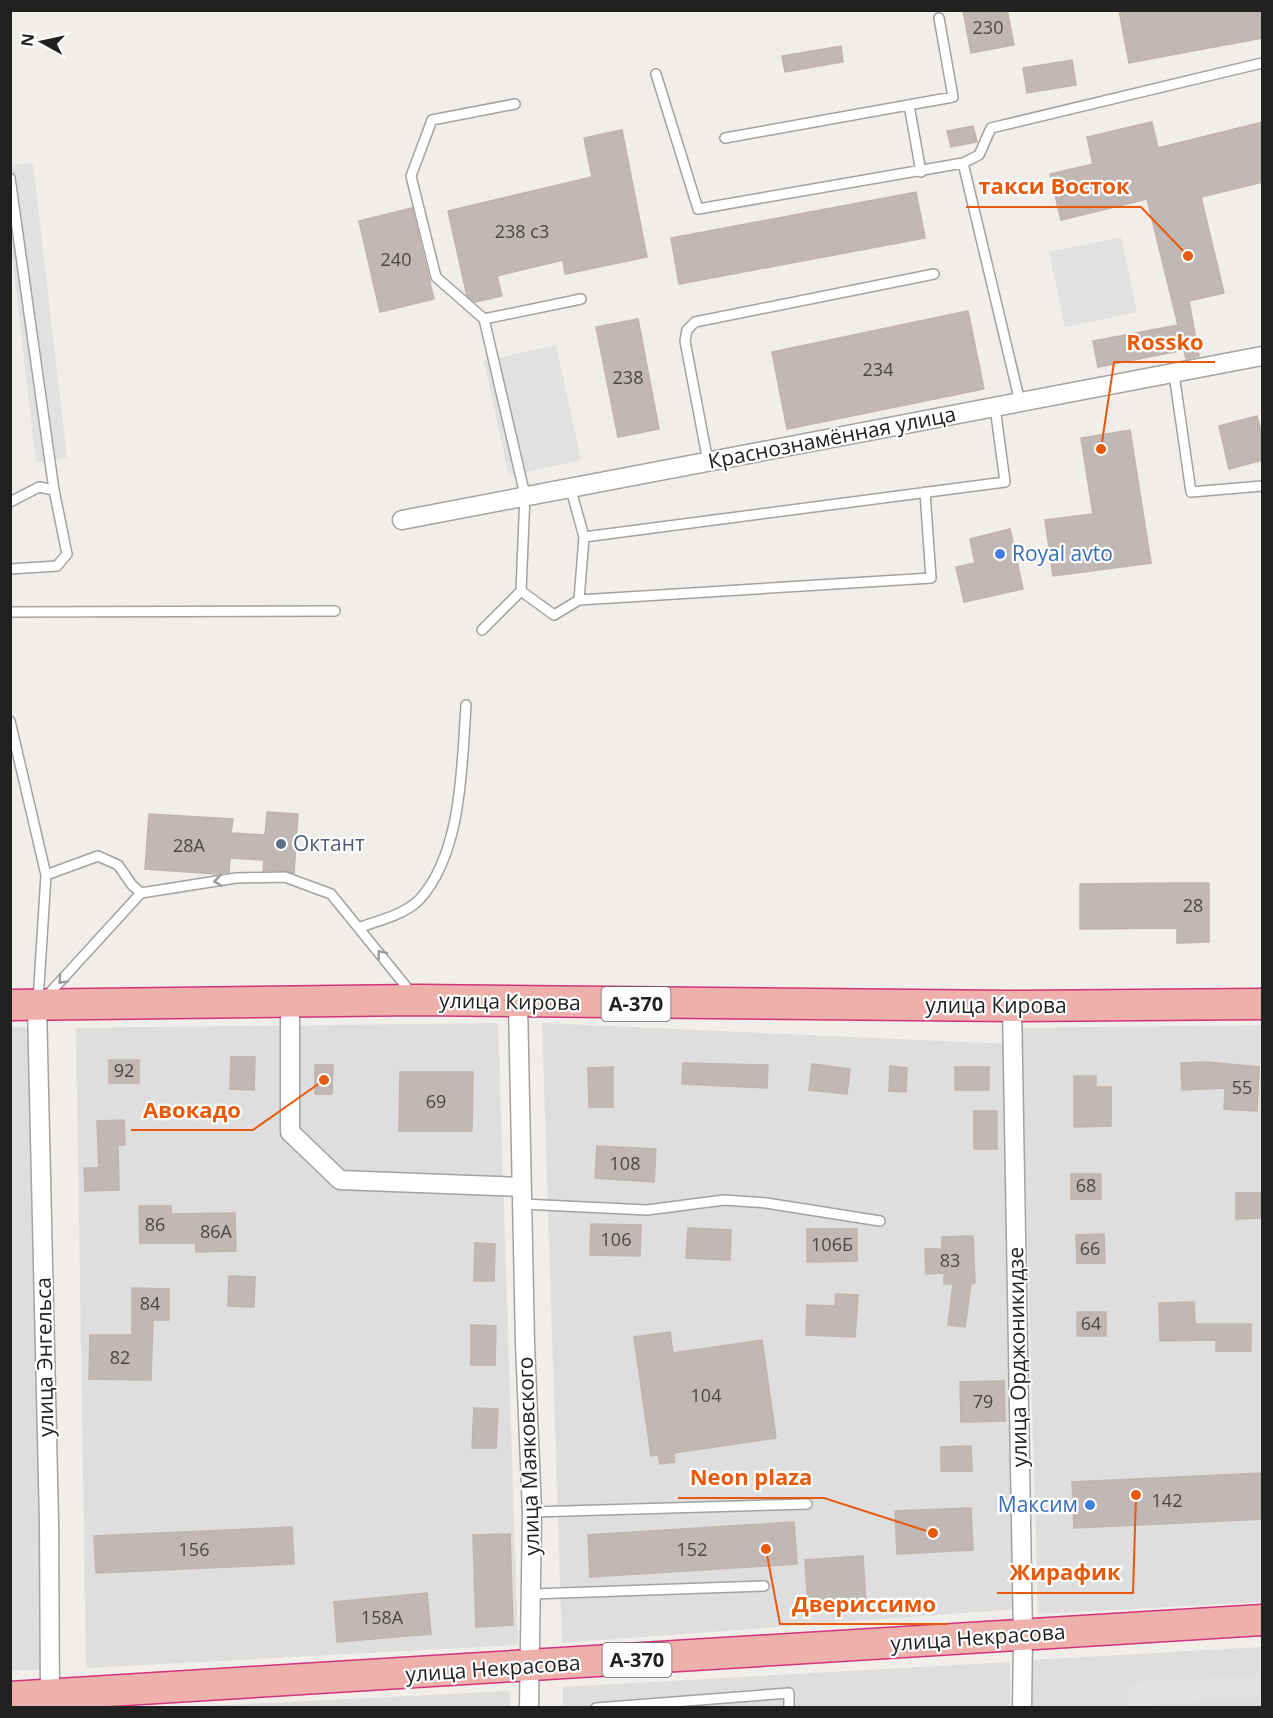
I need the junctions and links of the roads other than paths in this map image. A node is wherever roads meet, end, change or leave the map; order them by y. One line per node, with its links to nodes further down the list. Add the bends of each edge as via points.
1 (939, 18): 5 (lane, via 953,97)
2 (1263, 63): 7 (lane, via 991,128 979,155)
3 (656, 74): 8 (lane, via 698,209)
4 (515, 104): 12 (lane, via 432,120 411,176 436,277)
5 (909, 105): 6 (lane); 8 (lane)
6 (725, 138)
7 (963, 163): 8 (lane); 15 (lane)
8 (921, 172)
9 (10, 178): 20 (lane)
10 (934, 274): 17 (lane, via 695,322 687,330 685,342)
11 (581, 299): 12 (lane)
12 (484, 319): 22 (lane)
13 (1263, 356): 14 (street, Краснознамённая улица)
14 (1174, 374): 15 (street, Краснознамённая улица); 19 (lane, via 1191,492)
15 (1020, 402): 16 (street, Краснознамённая улица)
16 (995, 407): 17 (street, Краснознамённая улица); 21 (lane, via 1005,482)
17 (708, 462): 18 (street, Краснознамённая улица)
18 (570, 486): 22 (street, Краснознамённая улица); 25 (lane)
19 (1263, 486)
20 (54, 490): 23 (lane, via 39,487); 26 (lane, via 67,554 57,566)
21 (925, 492): 25 (lane); 28 (lane, via 931,578)
22 (525, 495): 24 (street, Краснознамённая улица); 27 (lane)
23 (10, 502)
24 (402, 520)
25 (584, 537): 28 (lane)
26 (10, 569)
27 (521, 591): 28 (lane, via 555,615); 31 (lane)
28 (579, 600)
29 (335, 611): 30 (lane)
30 (10, 612)
31 (482, 630)
32 (466, 705): 36 (lane, via 462,775 445,860 418,901)
33 (10, 721): 34 (lane)
34 (46, 875): 35 (lane, via 98,855 118,865); 41 (lane)
35 (141, 893): 36 (lane, one-way to 35, via 331,894 285,877 236,878); 41 (lane, one-way to 41)
36 (360, 927): 37 (lane, one-way to 36)
37 (417, 1000): 38 (highway, улица Кирова / А-370); 39 (highway, улица Кирова / А-370)
38 (290, 1002): 41 (highway, улица Кирова / А-370); 43 (street, via 290,1132 340,1180)
39 (518, 1003): 42 (highway, улица Кирова / А-370); 43 (street, улица Маяковского)
40 (1263, 1004): 42 (highway, улица Кирова / А-370)
41 (24, 1005): 53 (street, улица Энгельса, via 49,1510)
42 (1012, 1006): 50 (street, улица Орджоникидзе)
43 (522, 1196): 44 (lane, via 647,1210 724,1200); 46 (street, улица Маяковского)
44 (880, 1221)
45 (807, 1504): 46 (lane)
46 (532, 1512): 48 (street, улица Маяковского)
47 (764, 1586): 48 (lane)
48 (532, 1594): 51 (street, улица Маяковского)
49 (1263, 1620): 50 (highway, улица Некрасова / А-370)
50 (1023, 1635): 51 (highway, улица Некрасова / А-370); 57 (street, улица Орджоникидзе)
51 (529, 1667): 53 (highway, улица Некрасова / А-370); 54 (street, улица Маяковского)
52 (10, 1697): 53 (highway, улица Некрасова / А-370)
53 (50, 1702)
54 (529, 1707)
55 (596, 1707): 56 (lane, via 789,1693)
56 (789, 1707)
57 (1022, 1707)

